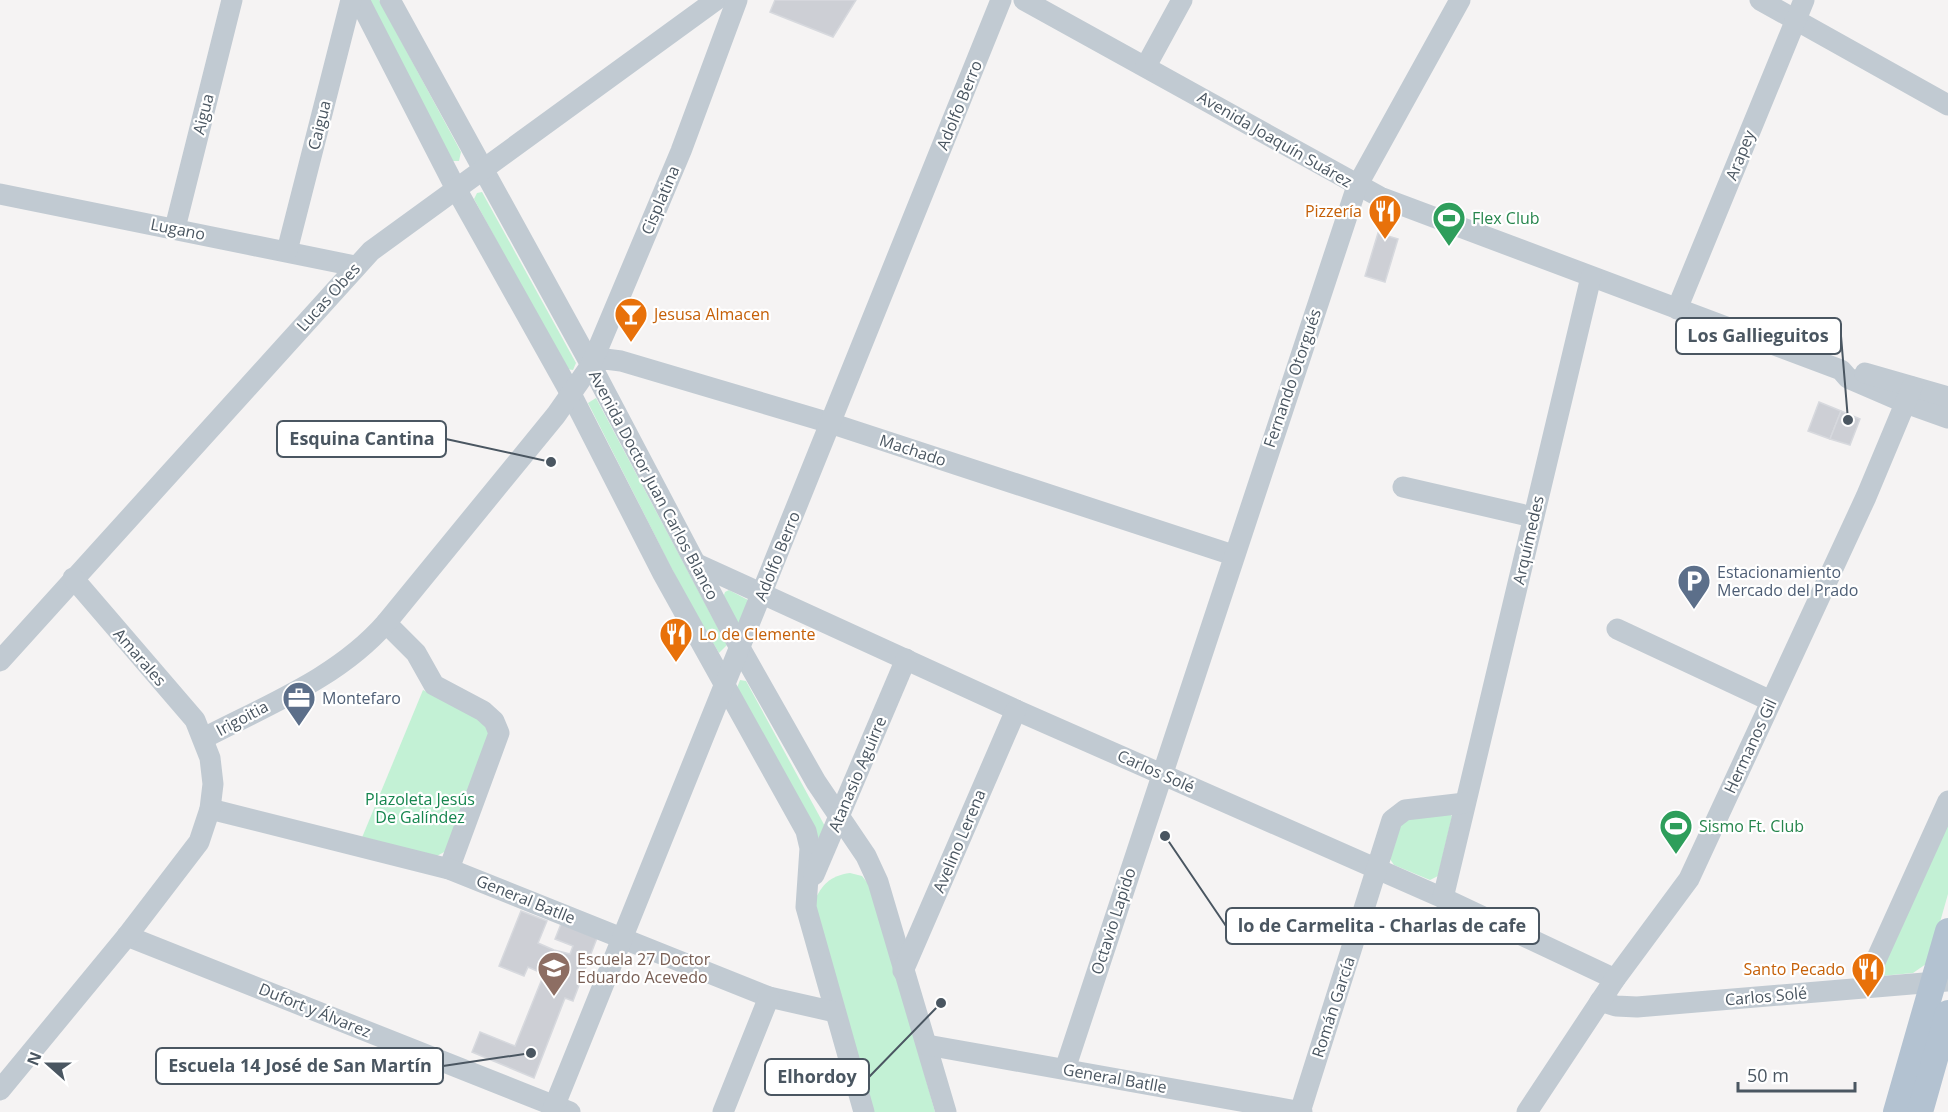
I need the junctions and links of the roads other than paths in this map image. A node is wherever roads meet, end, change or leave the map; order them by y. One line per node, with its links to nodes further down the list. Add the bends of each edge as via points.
1 (232, 0): 20 (street, Aigua)
2 (351, 0): 21 (street, Caigua)
3 (359, 0): 18 (street, Avenida Doctor Juan Carlos Blanco)
4 (390, 0): 16 (street, Avenida Doctor Juan Carlos Blanco)
5 (716, 0): 16 (street, Lucas Obes)
6 (737, 0): 25 (street, Cisplatina, via 681,151)
7 (1001, 0): 30 (street, Adolfo Berro)
8 (1024, 0): 14 (street, Avenida Joaquín Suárez)
9 (1182, 0): 14 (street)
10 (1460, 0): 17 (street, Fernando Otorgués)
11 (1760, 0): 13 (street)
12 (1804, 0): 13 (street, Arapey)
13 (1795, 20): 15 (street); 24 (street, Arapey)
14 (1146, 66): 17 (street, Avenida Joaquín Suárez)
15 (1948, 105)
16 (481, 168): 18 (street, Lucas Obes); 25 (street, Avenida Doctor Juan Carlos Blanco)
17 (1357, 186): 23 (street, Avenida Joaquín Suárez); 33 (street, Fernando Otorgués)
18 (455, 187): 22 (street, Lucas Obes, via 386,237); 26 (street, Avenida Doctor Juan Carlos Blanco)
19 (0, 194): 20 (street, Lugano)
20 (175, 228): 21 (street, Lugano)
21 (287, 251): 22 (street, Lugano)
22 (355, 266): 35 (street, Lucas Obes)
23 (1591, 277): 24 (street, Avenida Joaquín Suárez); 32 (street, Arquímedes)
24 (1677, 309): 27 (street, Avenida Joaquín Suárez, via 1840,370 1848,378)
25 (591, 364): 26 (street, Cisplatina); 30 (street, Machado, via 606,359 621,361); 34 (street, Avenida Doctor Juan Carlos Blanco)
26 (571, 394): 37 (street, Irigoitia); 42 (street, Avenida Doctor Juan Carlos Blanco)
27 (1909, 395): 28 (street, Avenida Joaquín Suárez); 29 (street, Avenida Joaquín Suárez); 43 (street, Hermanos Gil)
28 (1948, 397)
29 (1948, 418)
30 (830, 423): 33 (street, Machado); 36 (street, Adolfo Berro)
31 (1403, 487): 32 (street)
32 (1533, 518): 48 (street, Arquímedes)
33 (1233, 555): 46 (street, Fernando Otorgués)
34 (697, 564): 36 (street, Carlos Solé); 39 (street, Avenida Doctor Juan Carlos Blanco)
35 (73, 578): 41 (street, Lucas Obes); 45 (street, Amarales, via 195,720)
36 (762, 592): 39 (street, Adolfo Berro); 40 (street, Carlos Solé)
37 (386, 623): 45 (street, Irigoitia, via 342,665); 51 (street, via 416,653 434,685 483,711 494,721 499,733)
38 (1617, 629): 43 (street)
39 (740, 648): 42 (street, Adolfo Berro); 50 (street, Avenida Doctor Juan Carlos Blanco)
40 (906, 659): 44 (street, Carlos Solé); 50 (street, Atanasio Aguirre)
41 (0, 661)
42 (725, 686): 53 (street, Avenida Doctor Juan Carlos Blanco, via 807,831); 57 (street, Adolfo Berro)
43 (1771, 701): 59 (street, Hermanos Gil, via 1689,879)
44 (1016, 710): 46 (street, Carlos Solé); 58 (street, Avelino Lerena)
45 (204, 738): 49 (street, Irigoitia, via 213,784)
46 (1162, 773): 52 (street, Carlos Solé); 67 (street, Octavio Lapido)
47 (1948, 801): 61 (street, via 1871,971)
48 (1465, 803): 52 (street, via 1405,810 1395,815); 54 (street, Arquímedes)
49 (210, 809): 51 (street, General Batlle); 56 (street, Irigoitia, via 199,842)
50 (839, 816): 53 (street, Atanasio Aguirre); 58 (street, Avenida Doctor Juan Carlos Blanco, via 878,882)
51 (449, 869): 57 (street, General Batlle)
52 (1378, 869): 54 (street, Carlos Solé); 73 (street, Román García)
53 (807, 889): 64 (street, Avenida Doctor Juan Carlos Blanco, via 806,907)
54 (1443, 898): 59 (street, Carlos Solé)
55 (1948, 931): 60 (main road)
56 (127, 936): 68 (street, Irigoitia); 69 (street, Dufort y Álvarez)
57 (623, 938): 62 (street, General Batlle); 69 (street, Adolfo Berro)
58 (903, 971): 66 (street, Avenida Doctor Juan Carlos Blanco)
59 (1615, 980): 63 (street, Hermanos Gil)
60 (1941, 982): 61 (street, Carlos Solé); 75 (main road)
61 (1869, 987): 63 (street, Carlos Solé, via 1637,1007)
62 (769, 997): 64 (street, General Batlle); 70 (street)
63 (1600, 1001): 74 (street, Hermanos Gil)
64 (835, 1012): 71 (street, Avenida Doctor Juan Carlos Blanco)
65 (1948, 1013): 76 (main road)
66 (927, 1045): 67 (street, General Batlle); 72 (street, Avenida Doctor Juan Carlos Blanco)
67 (1065, 1069): 73 (street, General Batlle)
68 (0, 1090)
69 (559, 1110)
70 (723, 1112)
71 (864, 1112)
72 (946, 1112)
73 (1301, 1112)
74 (1527, 1112)
75 (1896, 1112)
76 (1920, 1112)

